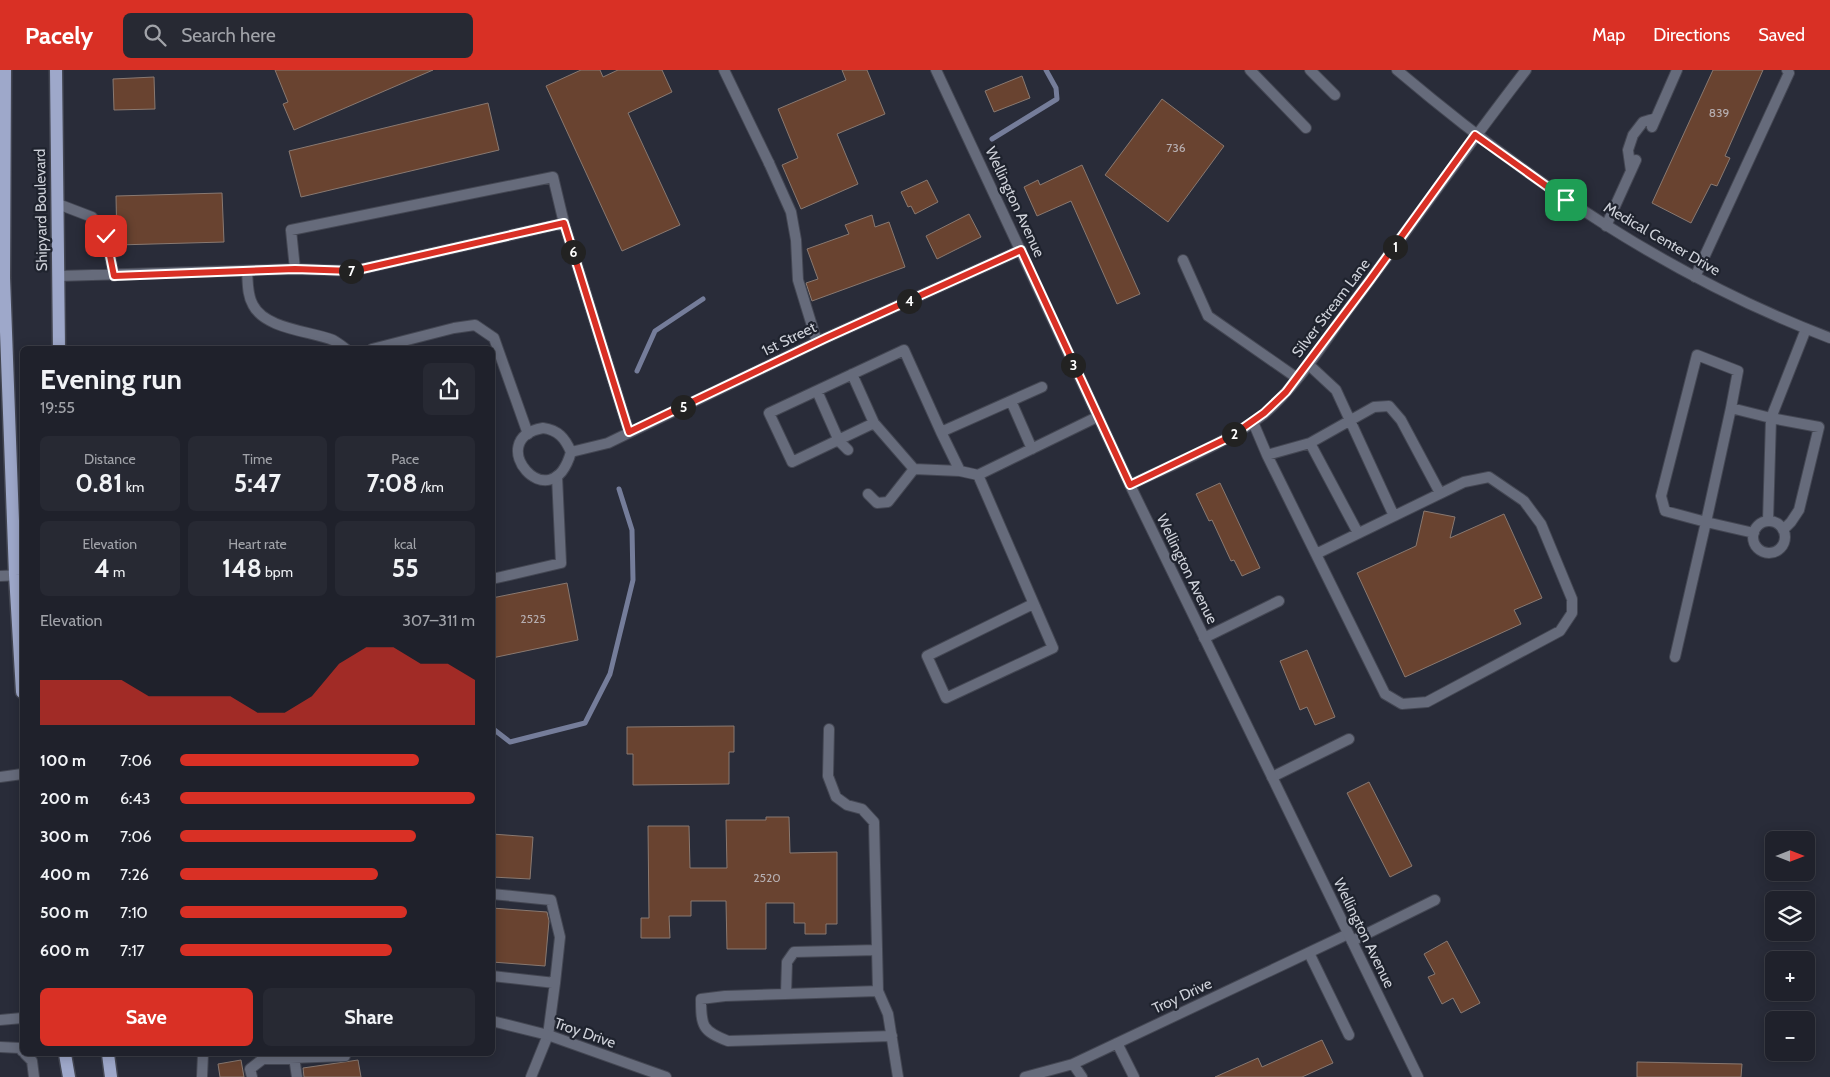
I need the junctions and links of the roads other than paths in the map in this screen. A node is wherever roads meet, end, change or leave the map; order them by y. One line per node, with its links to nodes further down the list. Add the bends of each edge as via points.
1 (5, 70): 26 (main road)
2 (56, 70): 16 (main road, Shipyard Boulevard)
3 (724, 70): 29 (street, via 792,212 798,280)
4 (936, 70): 19 (street, Wellington Avenue)
5 (1251, 70): 12 (street)
6 (1310, 70): 11 (street)
7 (1397, 70): 13 (street, Medical Center Drive)
8 (1526, 70): 13 (street, Silver Stream Lane)
9 (1677, 70): 15 (street, via 1654,122 1642,122 1633,135 1628,150)
10 (1788, 72): 25 (street)
11 (1335, 95)
12 (1306, 128)
13 (1475, 135): 18 (street, Medical Center Drive); 33 (street, Silver Stream Lane)
14 (1636, 160): 15 (street)
15 (1631, 172): 18 (street)
16 (58, 204): 23 (main road, Shipyard Boulevard); 24 (street, via 92,217 106,236)
17 (564, 223): 21 (street, via 353,271); 21 (street, via 552,177 291,230); 45 (street)
18 (1606, 226): 25 (street, Medical Center Drive)
19 (1021, 250): 29 (street, 1st Street); 40 (street, Wellington Avenue)
20 (1183, 260): 35 (street, via 1208,316)
21 (295, 269): 22 (street)
22 (247, 271): 24 (street); 31 (street, via 248,294 253,307 264,317)
23 (58, 276): 24 (street); 30 (main road, Shipyard Boulevard)
24 (114, 276)
25 (1695, 277): 27 (street, Medical Center Drive)
26 (3, 315): 68 (main road)
27 (1806, 329): 28 (street, Medical Center Drive); 41 (street)
28 (1830, 338)
29 (817, 342): 45 (street, 1st Street)
30 (59, 346)
31 (342, 346)
32 (384, 346): 47 (street, via 475,325 494,338)
33 (1308, 364): 35 (street, Silver Stream Lane); 42 (street, via 1336,390)
34 (852, 374): 37 (street); 44 (street); 46 (street, via 904,350)
35 (1297, 378): 43 (street, Silver Stream Lane)
36 (1042, 387): 38 (street)
37 (817, 391): 48 (street); 48 (street, via 769,413 792,462)
38 (1010, 402): 46 (street); 50 (street)
39 (1731, 408): 41 (street); 63 (street); 63 (street, via 1738,371 1697,355 1661,496 1665,510)
40 (1097, 417): 50 (street); 58 (street, Wellington Avenue)
41 (1771, 418): 62 (street); 64 (street, via 1818,427 1799,510)
42 (1350, 419): 49 (street); 59 (street, via 1374,407 1389,406 1401,420); 61 (street)
43 (1253, 422): 53 (street); 58 (street, Silver Stream Lane, via 1230,437)
44 (874, 423): 48 (street); 54 (street)
45 (629, 432): 52 (street, 1st Street, via 608,443)
46 (942, 432): 55 (street)
47 (528, 434): 52 (street, via 550,429 564,438); 57 (street, via 522,439 518,455 525,472 540,480)
48 (839, 440): 51 (street)
49 (1310, 444): 53 (street); 66 (street)
50 (1032, 449): 56 (street)
51 (848, 450)
52 (571, 452): 57 (street, via 564,470)
53 (1267, 454): 67 (street)
54 (914, 468): 55 (street); 60 (street, via 888,502 877,503)
55 (960, 471): 56 (street)
56 (978, 475): 72 (street)
57 (557, 476): 70 (street, via 561,563)
58 (1130, 485): 74 (street, Wellington Avenue)
59 (1440, 493): 61 (street); 67 (street, via 1464,482 1489,477 1524,501 1541,524 1572,599 1572,613 1560,631 1427,702 1402,704 1385,694)
60 (868, 494)
61 (1394, 516): 66 (street)
62 (1768, 521): 64 (street, via 1778,524); 65 (street, via 1758,525)
63 (1706, 522): 65 (street); 75 (street)
64 (1783, 530): 65 (street, via 1782,547 1768,552 1756,545)
65 (1754, 532)
66 (1358, 533): 67 (street)
67 (1316, 554)
68 (19, 575): 69 (street); 73 (main road)
69 (0, 576)
70 (495, 578)
71 (1279, 601): 74 (street)
72 (1034, 604): 72 (street, via 1052,648 946,698 926,656)
73 (20, 614)
74 (1204, 638): 80 (street, Wellington Avenue)
75 (1675, 657)
76 (829, 730): 84 (street, via 828,776 836,797 847,806 862,809 874,822)
77 (1350, 739): 80 (street)
78 (20, 774): 79 (street)
79 (0, 777)
80 (1272, 777): 83 (street, Wellington Avenue)
81 (495, 894): 87 (street, via 551,900 560,937)
82 (1435, 900): 83 (street, Troy Drive)
83 (1350, 937): 85 (street, Troy Drive); 119 (street, Wellington Avenue)
84 (877, 950): 88 (street); 89 (street, via 794,952 787,962)
85 (1309, 953): 93 (street); 97 (street, Troy Drive)
86 (495, 976): 87 (street)
87 (555, 983): 94 (street)
88 (878, 991): 89 (street); 95 (street, via 888,1014)
89 (786, 994): 95 (street, via 701,999 701,1020 711,1035 728,1041)
90 (20, 1018): 91 (street)
91 (0, 1020)
92 (495, 1022): 94 (street, Troy Drive)
93 (1349, 1034)
94 (548, 1036): 113 (street); 114 (street, Troy Drive)
95 (892, 1036): 115 (street)
96 (0, 1038): 98 (street)
97 (1117, 1044): 106 (street, Troy Drive); 118 (street)
98 (0, 1047): 99 (street)
99 (20, 1048)
100 (27, 1056): 107 (street, via 32,1061)
101 (65, 1056): 108 (main road)
102 (108, 1056): 109 (main road)
103 (203, 1056): 110 (street)
104 (345, 1056): 105 (street)
105 (294, 1057): 111 (street, via 263,1059 250,1069); 112 (street)
106 (1073, 1064): 116 (street, Troy Drive); 117 (street)
107 (34, 1077)
108 (69, 1077)
109 (112, 1077)
110 (202, 1077)
111 (252, 1077)
112 (297, 1077)
113 (531, 1077)
114 (666, 1077)
115 (898, 1077)
116 (1025, 1077)
117 (1082, 1077)
118 (1134, 1077)
119 (1418, 1077)

